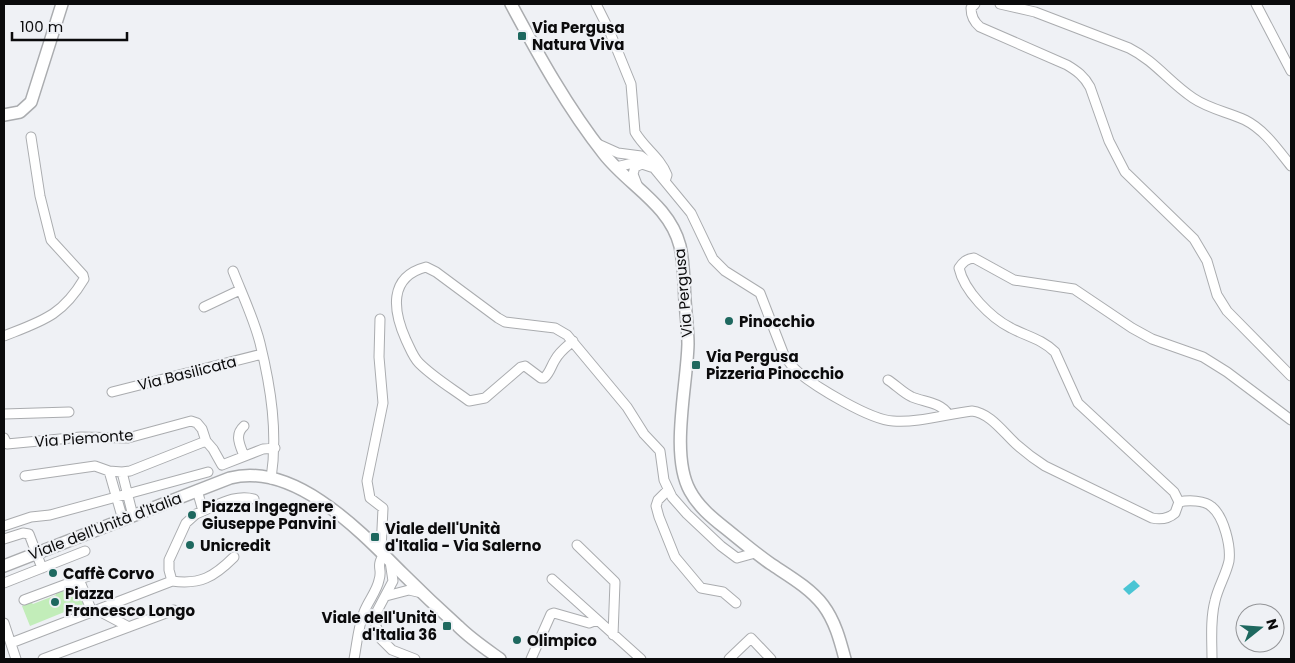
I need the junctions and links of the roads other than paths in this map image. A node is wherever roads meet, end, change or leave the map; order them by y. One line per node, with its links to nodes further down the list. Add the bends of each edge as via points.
1 (62, 4): 8 (main road, via 31,102 20,112)
2 (511, 4): 10 (main road, Via Pergusa, via 548,73)
3 (596, 4): 16 (street, via 631,84 638,138 663,165 667,175)
4 (975, 4): 25 (street, via 971,13 980,27 1067,65 1085,78 1111,147 1125,172 1194,239 1207,261 1217,295 1227,311)
5 (1000, 4): 13 (street, via 1035,12 1142,54 1192,97 1254,125)
6 (1257, 6): 7 (street)
7 (1291, 71)
8 (4, 115)
9 (31, 137): 22 (street, via 38,188 51,240 84,279 54,314)
10 (595, 142): 11 (street, via 611,151); 14 (main road, Via Pergusa)
11 (628, 155): 14 (street, via 620,158); 15 (street, via 641,156)
12 (642, 164): 14 (street); 15 (street); 17 (street, via 635,167 633,174)
13 (1291, 166)
14 (616, 167): 17 (main road, Via Pergusa)
15 (654, 168): 16 (street)
16 (664, 180): 30 (street, via 692,213 719,265 760,293 784,355 798,372 865,413 887,420 910,421)
17 (638, 188): 54 (main road, Via Pergusa, via 667,217 683,264 688,343 680,449 684,479 695,501)
18 (233, 272): 19 (street)
19 (240, 290): 20 (street); 24 (street)
20 (204, 307)
21 (380, 319): 56 (street, via 383,403 368,481 370,498 383,508)
22 (4, 336)
23 (573, 341): 23 (street, via 555,328 505,322 426,267 407,275 397,295 395,305 401,328 413,356 469,401 485,398 521,367 525,366 544,378 561,352); 43 (street, via 660,452)
24 (262, 354): 27 (street, Via Basilicata); 35 (street, via 272,403)
25 (1291, 376)
26 (888, 380): 30 (street, via 911,397 940,406)
27 (112, 392)
28 (69, 412): 29 (street)
29 (4, 414)
30 (948, 414): 47 (street, via 979,412 1044,466 1152,518 1172,516)
31 (1291, 420): 47 (street, via 1203,357 1145,335 1074,289 1014,280 974,258 963,262 959,268 961,277 981,304 1011,328 1034,337 1055,352 1078,402 1164,482)
32 (244, 426): 36 (street, via 238,435)
33 (4, 438): 34 (street, Via Piemonte, via 7,444 81,437 128,438 190,421 202,429)
34 (206, 441): 36 (street, via 222,465); 38 (street, Via Piemonte)
35 (275, 448): 36 (street, via 263,448); 41 (street)
36 (244, 456)
37 (109, 471): 38 (street, Via Piemonte); 40 (street, Via Piemonte, via 95,466); 45 (street)
38 (122, 472): 44 (street)
39 (208, 472): 44 (street)
40 (25, 476)
41 (271, 479): 42 (main road, Viale dell'Unità d'Italia, via 240,476); 56 (main road, Viale dell'Unità d'Italia, via 319,500)
42 (196, 490): 48 (street); 49 (main road, Viale dell'Unità d'Italia)
43 (668, 490): 54 (street, via 687,514 737,558); 71 (street, via 656,506 675,557 702,588 723,592)
44 (127, 494): 45 (street); 49 (street)
45 (116, 498): 49 (street); 50 (street)
46 (254, 499): 48 (street, via 232,499)
47 (1179, 502): 89 (street, via 1206,503 1213,507 1228,539 1229,559 1215,601)
48 (203, 511): 64 (street, via 186,523 169,560)
49 (128, 518): 55 (main road, Viale dell'Unità d'Italia)
50 (4, 526)
51 (4, 539): 55 (street, via 27,533)
52 (577, 545): 77 (street, via 615,582)
53 (85, 551): 59 (street)
54 (755, 552): 88 (main road, Via Pergusa, via 818,599 838,633)
55 (36, 554): 58 (main road, Viale dell'Unità d'Italia); 59 (street)
56 (385, 555): 61 (main road, Viale dell'Unità d'Italia); 65 (street); 81 (street, via 379,562 379,583 360,624)
57 (234, 557): 64 (street, via 222,569 196,582)
58 (4, 566)
59 (42, 568): 66 (street)
60 (99, 572): 62 (street)
61 (407, 577): 65 (street); 67 (street, via 409,584); 68 (main road, Viale dell'Unità d'Italia)
62 (80, 579): 70 (street); 73 (street)
63 (552, 579): 74 (street)
64 (172, 581): 73 (street)
65 (393, 581): 69 (street)
66 (4, 583)
67 (403, 591): 68 (street); 69 (street)
68 (423, 593): 83 (main road, Viale dell'Unità d'Italia, via 470,637)
69 (386, 596): 82 (street, via 376,613 378,632 392,650)
70 (24, 600)
71 (736, 603)
72 (174, 610): 76 (street)
73 (94, 611): 76 (street); 78 (street)
74 (597, 620): 77 (street); 84 (street, via 589,624 551,614)
75 (4, 623): 78 (street)
76 (129, 627): 80 (street)
77 (613, 634): 85 (street)
78 (11, 643): 79 (street)
79 (16, 659)
80 (43, 659)
81 (354, 659)
82 (415, 659)
83 (500, 659)
84 (531, 659)
85 (641, 659)
86 (729, 659): 87 (street, via 751,638)
87 (772, 659)
88 (844, 659)
89 (1212, 659)

